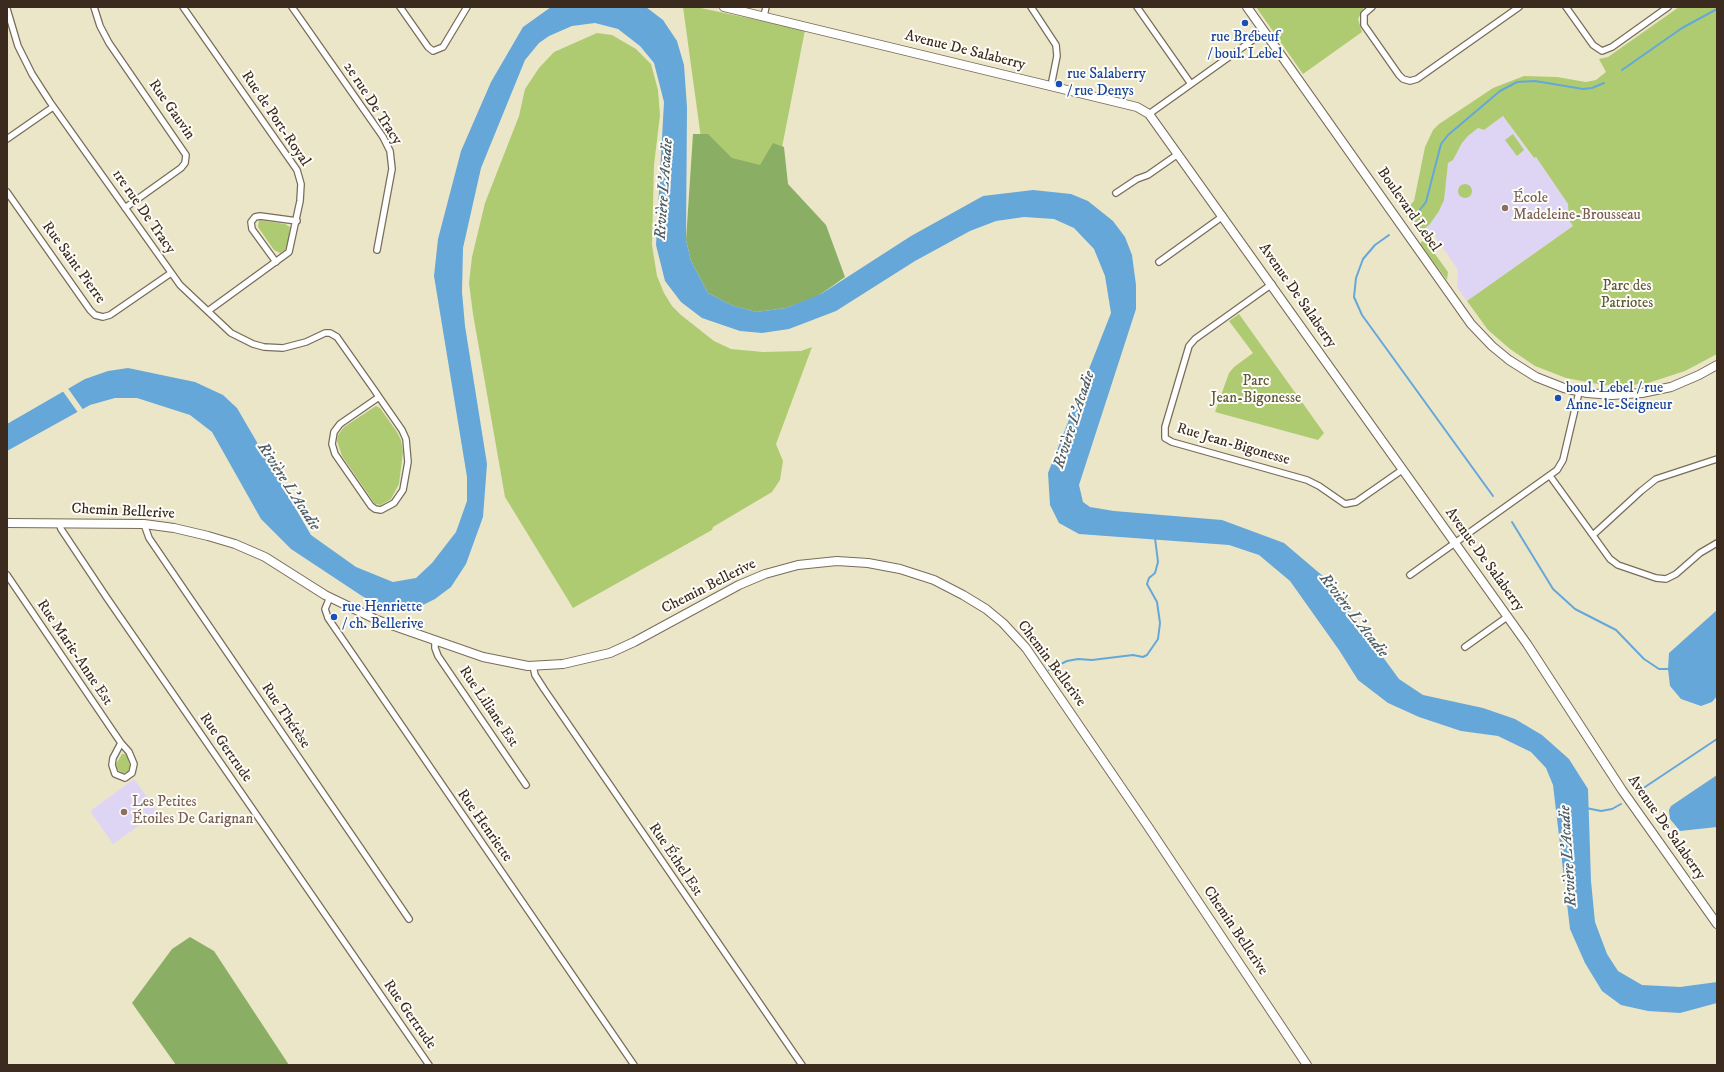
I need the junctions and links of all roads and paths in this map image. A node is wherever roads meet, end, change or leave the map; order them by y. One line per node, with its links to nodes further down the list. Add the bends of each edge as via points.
1 (94, 7): 26 (street, Rue Gauvin, via 109,43 186,155 186,163 181,168)
2 (183, 7): 28 (street, Rue de Port-Royal, via 299,173 302,188)
3 (292, 7): 29 (street, 2e rue De Tracy, via 383,137 390,151 392,169)
4 (400, 7): 5 (street, via 433,51 443,47)
5 (467, 7)
6 (724, 7): 16 (street, Avenue De Salaberry)
7 (766, 7): 16 (street)
8 (1031, 7): 19 (street, via 1056,45 1057,56)
9 (1137, 7): 18 (street)
10 (1247, 7): 17 (street, Boulevard Lebel)
11 (1372, 7): 12 (street, via 1364,14 1364,25 1399,75 1410,81 1417,79)
12 (1519, 7)
13 (1566, 7): 14 (street, via 1600,51 1608,50)
14 (1668, 7)
15 (7, 8): 20 (street, 1re rue De Tracy, via 22,55)
16 (764, 16): 19 (street, Avenue De Salaberry)
17 (1264, 32): 18 (street); 36 (street, Boulevard Lebel, via 1478,332 1501,354 1528,372)
18 (1191, 84): 21 (street)
19 (1051, 86): 21 (street, Avenue De Salaberry, via 1137,107)
20 (53, 107): 22 (street); 26 (street, 1re rue De Tracy)
21 (1149, 114): 23 (street, Avenue De Salaberry)
22 (7, 140)
23 (1178, 154): 25 (street); 27 (street, Avenue De Salaberry)
24 (7, 192): 32 (street, Rue Saint Pierre, via 95,315 110,315)
25 (1116, 193)
26 (125, 208): 32 (street, 1re rue De Tracy)
27 (1223, 216): 31 (street); 33 (street, Avenue De Salaberry)
28 (296, 221): 30 (street, Rue de Port-Royal, via 291,250); 30 (street, via 260,216 252,220 252,229)
29 (377, 250)
30 (276, 262): 34 (street, Rue de Port-Royal)
31 (1159, 262)
32 (171, 273): 34 (street, 1re rue De Tracy)
33 (1272, 284): 39 (street, Avenue De Salaberry); 39 (street, Rue Jean-Bigonesse, via 1195,339 1189,346 1164,427 1165,438 1307,480 1345,504 1356,502)
34 (208, 311): 37 (street, 1re rue De Tracy, via 236,336 259,346 292,346 330,333 336,337)
35 (1717, 365): 36 (street, Boulevard Lebel, via 1688,380 1652,391 1620,395)
36 (1579, 392): 40 (street, via 1563,460)
37 (379, 397): 37 (street, via 404,433 408,453 402,493 394,503 381,510 371,506 338,458 332,444 334,432 340,424)
38 (1717, 459): 44 (street, via 1656,479)
39 (1402, 470): 45 (street, Avenue De Salaberry)
40 (1550, 476): 44 (street); 45 (street)
41 (7, 523): 42 (street, Chemin Bellerive)
42 (59, 523): 43 (street, Chemin Bellerive); 58 (street, Rue Gertrude, via 107,598)
43 (144, 524): 49 (street, Chemin Bellerive, via 190,531 241,547 278,565); 56 (street, Rue Thérèse, via 149,538)
44 (1593, 535): 46 (street, via 1615,564 1661,579 1673,576 1700,553)
45 (1454, 543): 47 (street); 50 (street, Avenue De Salaberry)
46 (1717, 543)
47 (1410, 575)
48 (7, 576): 54 (street, Rue Marie-Anne Est)
49 (330, 597): 51 (street, Chemin Bellerive, via 377,620); 59 (street, Rue Henriette, via 325,609 328,618)
50 (1507, 617): 52 (street); 57 (street, Avenue De Salaberry, via 1622,790)
51 (435, 641): 53 (street, Chemin Bellerive, via 492,660); 55 (street, Rue Liliane Est, via 438,656)
52 (1466, 647)
53 (533, 666): 60 (street, Rue Éthel Est, via 535,675 544,689); 61 (street, Chemin Bellerive, via 571,663 615,651 739,585 765,574 798,565 837,561 874,563 913,572 948,586 992,614 1026,648)
54 (121, 743): 54 (street, Rue Marie-Anne Est, via 112,765 116,774 125,778 132,772 134,764 132,756)
55 (526, 785)
56 (409, 919)
57 (1717, 924)
58 (429, 1065)
59 (634, 1065)
60 (802, 1065)
61 (1307, 1065)

